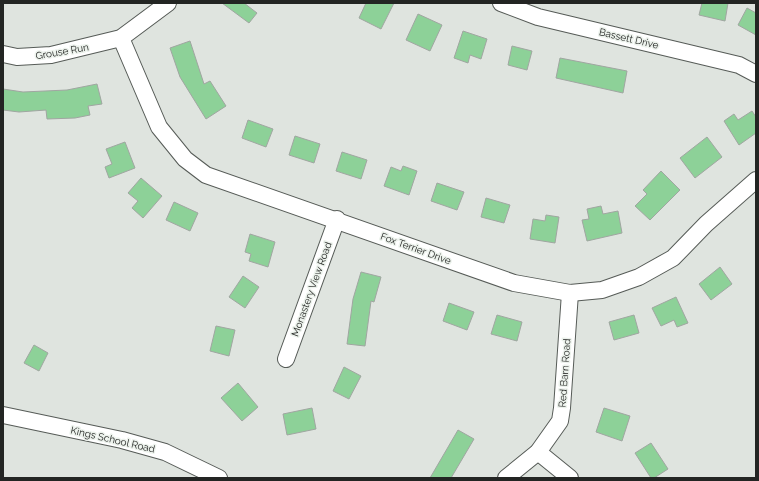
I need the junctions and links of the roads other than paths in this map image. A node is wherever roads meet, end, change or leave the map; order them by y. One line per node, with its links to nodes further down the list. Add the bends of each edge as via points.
1 (168, 3): 3 (street)
2 (501, 3): 5 (street, Bassett Drive, via 538,17 739,65)
3 (121, 38): 4 (street, Grouse Run, via 51,55 17,57); 7 (street, Fox Terrier Drive, via 159,127 185,159 206,175)
4 (3, 54)
5 (756, 74)
6 (756, 180): 8 (street, Fox Terrier Drive, via 706,224 673,258 639,278 602,290)
7 (337, 220): 8 (street, Fox Terrier Drive, via 514,283); 9 (street, Monastery View Road)
8 (570, 293): 11 (street, Red Barn Road, via 560,421)
9 (286, 359)
10 (3, 415): 12 (street, Kings School Road, via 122,440 165,452)
11 (538, 452): 13 (street, Red Barn Road); 14 (street)
12 (219, 478)
13 (506, 478)
14 (570, 478)

